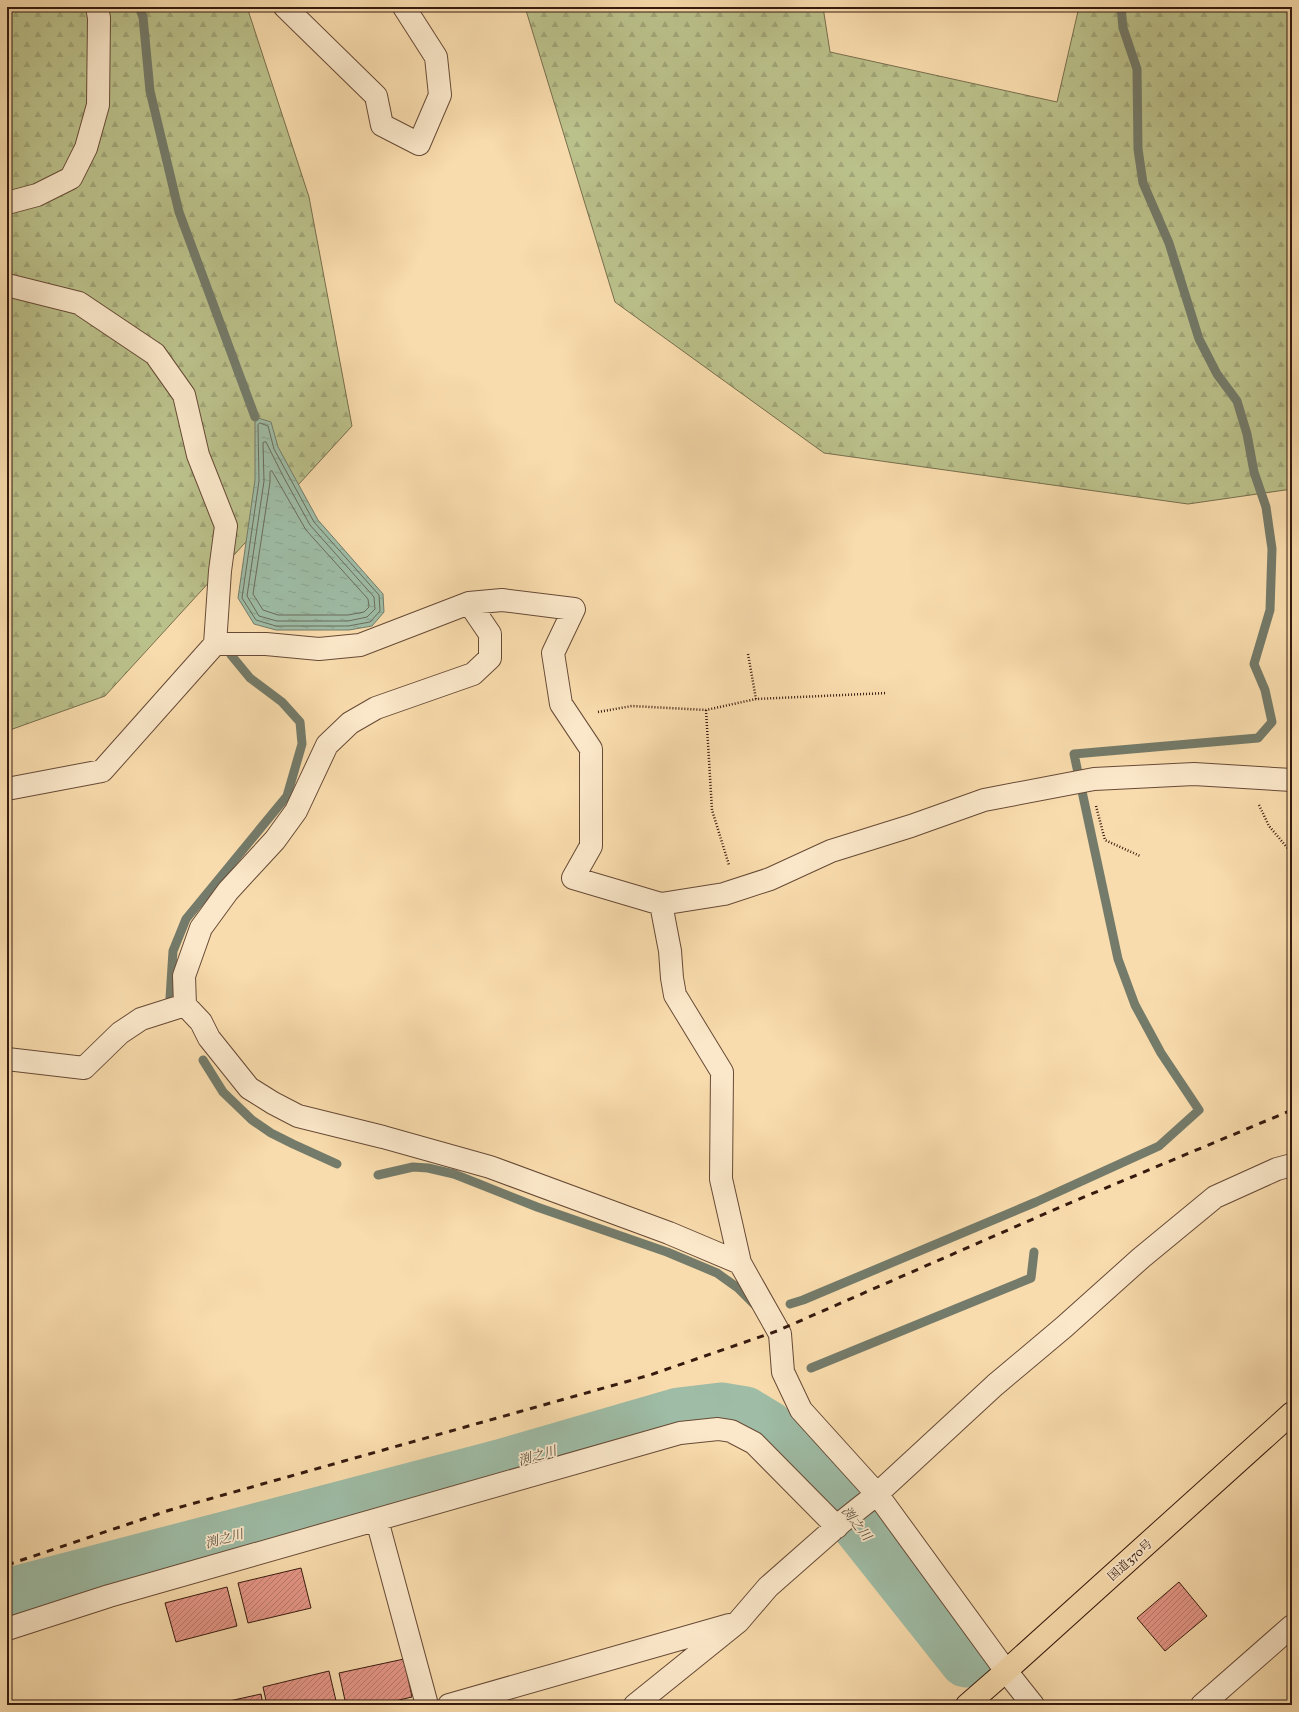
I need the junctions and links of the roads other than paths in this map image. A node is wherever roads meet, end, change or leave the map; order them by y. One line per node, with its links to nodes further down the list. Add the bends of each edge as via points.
1 (97, 7): 4 (street, via 98,105 86,148 71,178 37,196)
2 (285, 7): 3 (street, via 376,96 382,125 419,144 440,95 436,57)
3 (404, 7)
4 (7, 203)
5 (7, 285): 7 (street, via 79,303 154,354 184,395 198,455 226,526)
6 (469, 603): 7 (street, via 360,645 319,649 266,644); 10 (street, via 502,600 574,609 554,653 561,704 591,749 591,846 573,878); 11 (street, via 490,634 490,658 473,674 376,708 350,723 327,745 296,811 275,840 228,891 201,928 184,976)
7 (215, 644): 9 (street, via 102,771)
8 (1292, 780): 10 (street, via 1194,774 1094,779 984,800 831,851 770,879 724,894)
9 (7, 788)
10 (660, 904): 14 (street, via 670,951 675,995 722,1072 721,1179)
11 (184, 1005): 12 (street, via 141,1019 120,1033 84,1068); 14 (street, via 201,1022 209,1038 249,1088 298,1116 490,1167 669,1233)
12 (7, 1059)
13 (1292, 1164): 16 (street, via 1215,1196 995,1385)
14 (740, 1263): 16 (street, via 780,1334 782,1372 801,1410)
15 (1292, 1413): 22 (highway, 国道370号)
16 (870, 1499): 18 (street); 22 (street)
17 (377, 1520): 18 (street, via 680,1433 718,1429 731,1431 754,1443); 21 (street, via 109,1596); 23 (street)
18 (840, 1524): 19 (street, via 768,1587)
19 (738, 1622): 24 (street); 25 (street)
20 (1292, 1626): 28 (street)
21 (7, 1629)
22 (1006, 1671): 26 (highway, 国道370号); 27 (street)
23 (427, 1705)
24 (449, 1705)
25 (635, 1705)
26 (967, 1705)
27 (1033, 1705)
28 (1202, 1705)

